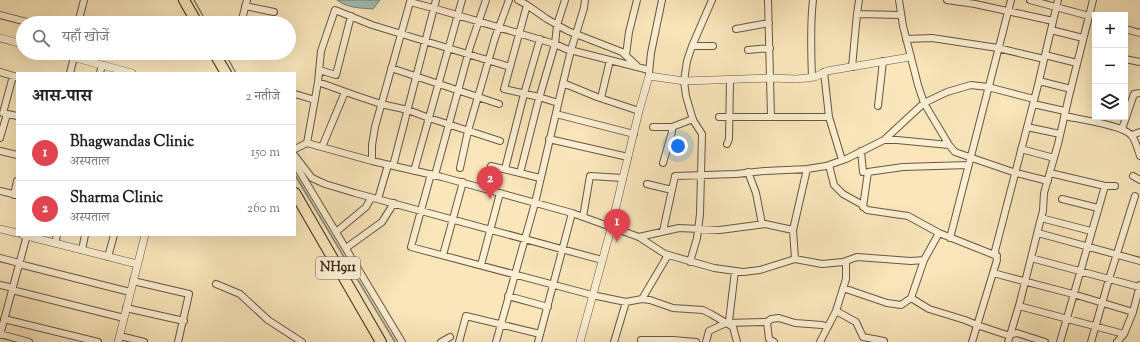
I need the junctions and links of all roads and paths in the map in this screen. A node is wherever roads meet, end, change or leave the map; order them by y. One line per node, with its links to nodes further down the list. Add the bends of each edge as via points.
1 (84, 0): 33 (street)
2 (184, 0): 34 (highway)
3 (436, 0): 25 (street)
4 (462, 0): 31 (street)
5 (486, 0): 40 (street)
6 (509, 0): 44 (street)
7 (518, 0): 24 (street)
8 (565, 0): 43 (street)
9 (585, 0): 51 (street)
10 (637, 0): 67 (street)
11 (662, 0): 91 (street)
12 (712, 0): 59 (street)
13 (768, 0): 42 (street)
14 (813, 0): 94 (street)
15 (859, 0): 29 (street)
16 (899, 0): 32 (street)
17 (947, 0): 27 (street)
18 (1011, 0): 27 (street)
19 (1030, 0): 26 (street)
20 (1058, 0): 26 (street)
21 (1093, 0): 37 (street)
22 (410, 1): 25 (street); 50 (street)
23 (246, 3): 28 (street); 35 (street)
24 (527, 4): 43 (street); 48 (street)
25 (433, 8): 31 (street); 56 (street)
26 (1056, 8): 37 (street); 41 (street)
27 (1008, 10): 41 (street); 63 (street)
28 (274, 12)
29 (857, 14): 32 (street); 82 (street)
30 (0, 15): 38 (street)
31 (457, 15): 40 (street); 61 (street)
32 (901, 15): 55 (street)
33 (80, 16)
34 (193, 16)
35 (243, 16)
36 (351, 16): 50 (street); 84 (street, via 336,75); 84 (street, via 335,10 321,51)
37 (1089, 17): 39 (street); 53 (street)
38 (16, 19)
39 (1092, 19)
40 (478, 21): 44 (street); 66 (street)
41 (1053, 22): 46 (street)
42 (769, 23): 45 (street); 62 (street)
43 (557, 25): 51 (street); 58 (street)
44 (499, 27): 48 (street); 74 (street)
45 (736, 29)
46 (1051, 30): 53 (street); 69 (street)
47 (1128, 30): 49 (street)
48 (519, 33): 54 (street); 80 (street)
49 (1140, 33)
50 (401, 34): 56 (street); 83 (street)
51 (576, 34): 64 (street); 67 (street)
52 (0, 38): 57 (street)
53 (1083, 38): 78 (street)
54 (540, 39): 58 (street); 107 (street)
55 (906, 39): 63 (street, via 932,38); 68 (street)
56 (425, 40): 61 (street); 93 (street)
57 (16, 42)
58 (555, 44): 64 (street); 110 (street)
59 (692, 46): 60 (street); 96 (street)
60 (713, 46)
61 (448, 48): 66 (street); 100 (street)
62 (770, 48): 65 (street); 95 (street)
63 (998, 48): 69 (street); 102 (street)
64 (571, 50): 75 (street); 101 (street)
65 (748, 50)
66 (468, 54): 74 (street); 104 (street)
67 (626, 55): 81 (street)
68 (910, 57): 76 (street); 115 (street)
69 (1045, 57): 78 (street); 98 (street)
70 (1128, 59): 77 (street)
71 (71, 60): 86 (street)
72 (85, 60): 79 (street)
73 (218, 60): 89 (highway)
74 (489, 60): 80 (street); 109 (street)
75 (610, 60): 81 (street); 111 (street)
76 (883, 61): 82 (street); 118 (street)
77 (1140, 62)
78 (1077, 63): 103 (street)
79 (102, 65): 87 (street); 88 (street)
80 (510, 67): 107 (street, via 504,89)
81 (638, 67): 91 (street)
82 (852, 67): 90 (street)
83 (391, 68): 93 (street); 116 (street)
84 (319, 70): 99 (street)
85 (0, 72): 92 (street)
86 (70, 72)
87 (100, 72)
88 (128, 72)
89 (225, 72)
90 (824, 72): 94 (street); 129 (street)
91 (649, 73): 96 (street); 120 (street)
92 (15, 76): 121 (street)
93 (416, 76): 100 (street); 119 (street)
94 (812, 77): 95 (street)
95 (771, 78): 97 (street); 127 (street)
96 (684, 80): 97 (street); 130 (street)
97 (730, 80): 126 (street)
98 (1039, 81): 103 (street); 113 (street)
99 (318, 82): 105 (street); 112 (street)
100 (438, 83): 104 (street); 128 (street)
101 (563, 83): 111 (street); 114 (street)
102 (988, 87): 113 (street); 115 (street, via 971,85 947,92); 159 (street)
103 (1071, 89): 122 (street)
104 (458, 90): 109 (street); 133 (street)
105 (345, 92): 116 (street); 151 (street)
106 (296, 94): 112 (street)
107 (524, 94): 110 (street); 170 (street)
108 (1140, 94): 137 (street, via 1134,94)
109 (479, 97): 117 (street); 138 (street)
110 (539, 97): 114 (street); 176 (street)
111 (601, 98): 120 (street)
112 (315, 100): 147 (street)
113 (1034, 101): 122 (street); 134 (street)
114 (558, 103): 123 (street)
115 (924, 103): 145 (street); 149 (street)
116 (381, 104): 119 (street); 162 (street, via 372,145)
117 (499, 104)
118 (878, 106)
119 (408, 110): 128 (street); 164 (street)
120 (639, 111): 140 (street)
121 (3, 113): 124 (street); 143 (street)
122 (1065, 113): 131 (street); 141 (street)
123 (556, 114): 140 (street); 144 (street)
124 (16, 116)
125 (718, 117): 126 (street)
126 (730, 117): 127 (street); 148 (street, via 730,138)
127 (771, 117): 129 (street)
128 (429, 118): 133 (street); 172 (street)
129 (829, 118): 161 (street)
130 (693, 119): 136 (street); 179 (street, via 702,134)
131 (1092, 119)
132 (1098, 120): 137 (street)
133 (450, 125): 138 (street); 178 (street)
134 (1027, 127): 141 (street); 152 (street)
135 (653, 128): 136 (street)
136 (672, 128): 163 (street)
137 (1122, 129): 142 (street)
138 (468, 131): 146 (street); 169 (street)
139 (1140, 132): 142 (street)
140 (634, 134): 158 (street)
141 (1060, 134): 160 (street)
142 (1132, 135): 156 (street)
143 (0, 138)
144 (549, 139): 158 (street); 181 (street)
145 (884, 140): 149 (street); 154 (street)
146 (500, 141)
147 (307, 143): 150 (street); 151 (street)
148 (727, 144)
149 (949, 145): 159 (street, via 955,152)
150 (296, 148)
151 (322, 148): 162 (street)
152 (1022, 149): 160 (street); 175 (street)
153 (0, 151): 155 (street)
154 (861, 151): 161 (street); 174 (street)
155 (16, 155)
156 (1140, 156)
157 (296, 157): 195 (street, via 312,178)
158 (628, 157): 182 (street)
159 (970, 157): 166 (street); 175 (street)
160 (1054, 158): 177 (street)
161 (842, 160): 165 (street)
162 (372, 161): 164 (street)
163 (663, 163)
164 (391, 165): 172 (street); 196 (street)
165 (829, 165): 171 (street); 200 (street, via 834,185)
166 (968, 165): 200 (street, via 903,167 868,172); 226 (street)
167 (296, 166): 215 (street)
168 (492, 166): 170 (street)
169 (460, 168)
170 (505, 169): 176 (street)
171 (807, 169): 173 (street); 212 (street)
172 (414, 171): 178 (street)
173 (748, 172): 179 (street); 207 (street, via 756,193)
174 (863, 172)
175 (1016, 172): 184 (street); 236 (street, via 996,251)
176 (520, 173): 181 (street)
177 (1050, 173): 184 (street); 187 (street)
178 (433, 175): 185 (street); 202 (street)
179 (701, 175): 189 (street, via 675,176); 210 (street)
180 (1134, 176): 183 (street)
181 (540, 178): 199 (street)
182 (623, 178): 204 (street, via 590,176); 208 (street)
183 (1140, 180)
184 (1048, 181): 205 (street)
185 (463, 182): 191 (street); 206 (street)
186 (647, 184): 189 (street)
187 (1105, 186): 188 (street); 201 (street)
188 (1115, 186)
189 (672, 190): 213 (street)
190 (0, 191): 192 (street)
191 (500, 193): 199 (street); 211 (street)
192 (15, 195)
193 (296, 195): 298 (highway, NH911)
194 (1135, 196): 235 (street)
195 (371, 198): 196 (street); 215 (street, via 366,207)
196 (378, 199): 198 (street)
197 (1062, 200): 201 (street)
198 (394, 203): 202 (street); 230 (street, via 382,222)
199 (535, 203): 203 (street); 227 (street)
200 (863, 207): 216 (street, via 867,210 908,216)
201 (1098, 208): 214 (street)
202 (422, 211): 206 (street); 233 (street, via 412,247)
203 (572, 213): 204 (street); 231 (street)
204 (583, 217): 208 (street)
205 (1041, 218): 214 (street); 217 (street)
206 (452, 220): 211 (street); 233 (street)
207 (762, 224): 210 (street, via 720,230); 212 (street)
208 (611, 227): 225 (street); 241 (street)
209 (0, 229): 218 (street)
210 (698, 229): 213 (street, via 678,228); 244 (street)
211 (489, 230): 227 (street); 248 (street)
212 (793, 230): 240 (street)
213 (663, 231): 225 (street)
214 (1092, 231): 229 (street)
215 (336, 232): 230 (street)
216 (939, 233): 226 (street); 242 (street)
217 (1038, 233): 229 (street); 239 (street)
218 (16, 234)
219 (26, 236): 246 (street)
220 (30, 236): 228 (street)
221 (57, 236): 228 (street)
222 (85, 236): 232 (street)
223 (114, 236): 237 (street)
224 (145, 236): 247 (street)
225 (639, 237): 234 (street)
226 (950, 238): 236 (street)
227 (524, 239): 231 (street); 252 (street)
228 (55, 243): 232 (street)
229 (1087, 246): 235 (street); 250 (street)
230 (346, 248): 299 (street)
231 (563, 249): 241 (street); 257 (street)
232 (82, 250): 237 (street)
233 (443, 255): 248 (street)
234 (668, 255): 244 (street); 267 (street)
235 (1117, 255): 245 (street); 253 (street)
236 (997, 256): 251 (street)
237 (108, 257): 247 (street)
238 (0, 258): 246 (street)
239 (1031, 258): 250 (street); 255 (street)
240 (795, 259): 243 (street, via 822,264); 249 (street, via 760,270)
241 (602, 260): 264 (street)
242 (924, 260): 243 (street, via 857,257); 266 (street)
243 (846, 261): 260 (street)
244 (690, 262): 249 (street)
245 (1140, 262)
246 (19, 264): 261 (street); 262 (street)
247 (137, 264): 254 (street)
248 (481, 265): 252 (street)
249 (735, 271): 281 (street, via 729,321)
250 (1080, 271): 253 (street); 263 (street)
251 (993, 273): 255 (street); 283 (street)
252 (515, 274): 257 (street); 265 (street)
253 (1109, 279): 259 (street); 269 (street)
254 (133, 280): 262 (street); 279 (street, via 189,294)
255 (1025, 282): 263 (street); 271 (street)
256 (216, 284): 297 (street, via 240,294 268,320)
257 (554, 284): 264 (street); 270 (street)
258 (0, 285): 261 (street)
259 (1140, 286): 275 (street)
260 (843, 288): 266 (street, via 887,303 901,305); 273 (street)
261 (12, 289): 274 (street); 276 (street)
262 (130, 292): 272 (street)
263 (1074, 294): 269 (street); 278 (street)
264 (592, 295): 268 (street); 304 (street)
265 (508, 296): 270 (street); 282 (street)
266 (911, 298): 283 (street, via 929,309)
267 (642, 299): 268 (street); 281 (street, via 673,308 703,310)
268 (626, 302): 305 (street)
269 (1102, 303): 275 (street); 285 (street)
270 (548, 306): 286 (street)
271 (1019, 306): 278 (street); 287 (street)
272 (126, 308): 276 (street); 279 (street)
273 (836, 311): 284 (street); 311 (street, via 856,322 864,337)
274 (3, 312): 277 (street)
275 (1133, 312): 288 (street)
276 (124, 318): 291 (street)
277 (4, 319): 289 (street); 294 (street)
278 (1067, 319): 285 (street); 315 (street)
279 (184, 321): 296 (street)
280 (767, 322): 281 (street); 284 (street, via 779,318 795,323); 309 (street, via 769,339)
281 (726, 323): 307 (street, via 709,331); 308 (street, via 733,327)
282 (500, 324): 286 (street); 301 (street, via 466,316); 302 (street)
283 (977, 325): 287 (street); 312 (street)
284 (828, 327): 310 (street)
285 (1096, 327): 288 (street); 316 (street)
286 (540, 334): 303 (street)
287 (1011, 334): 313 (street); 314 (street, via 1017,333)
288 (1124, 334): 317 (street)
289 (0, 335): 293 (street)
290 (450, 337): 300 (street)
291 (119, 339): 295 (street)
292 (641, 340): 306 (street)
293 (29, 342)
294 (98, 342)
295 (144, 342)
296 (178, 342)
297 (302, 342)
298 (381, 342)
299 (402, 342)
300 (441, 342)
301 (459, 342)
302 (496, 342)
303 (538, 342)
304 (580, 342)
305 (614, 342)
306 (696, 342)
307 (706, 342)
308 (737, 342)
309 (774, 342)
310 (820, 342)
311 (884, 342)
312 (972, 342)
313 (1008, 342)
314 (1045, 342)
315 (1060, 342)
316 (1091, 342)
317 (1117, 342)

